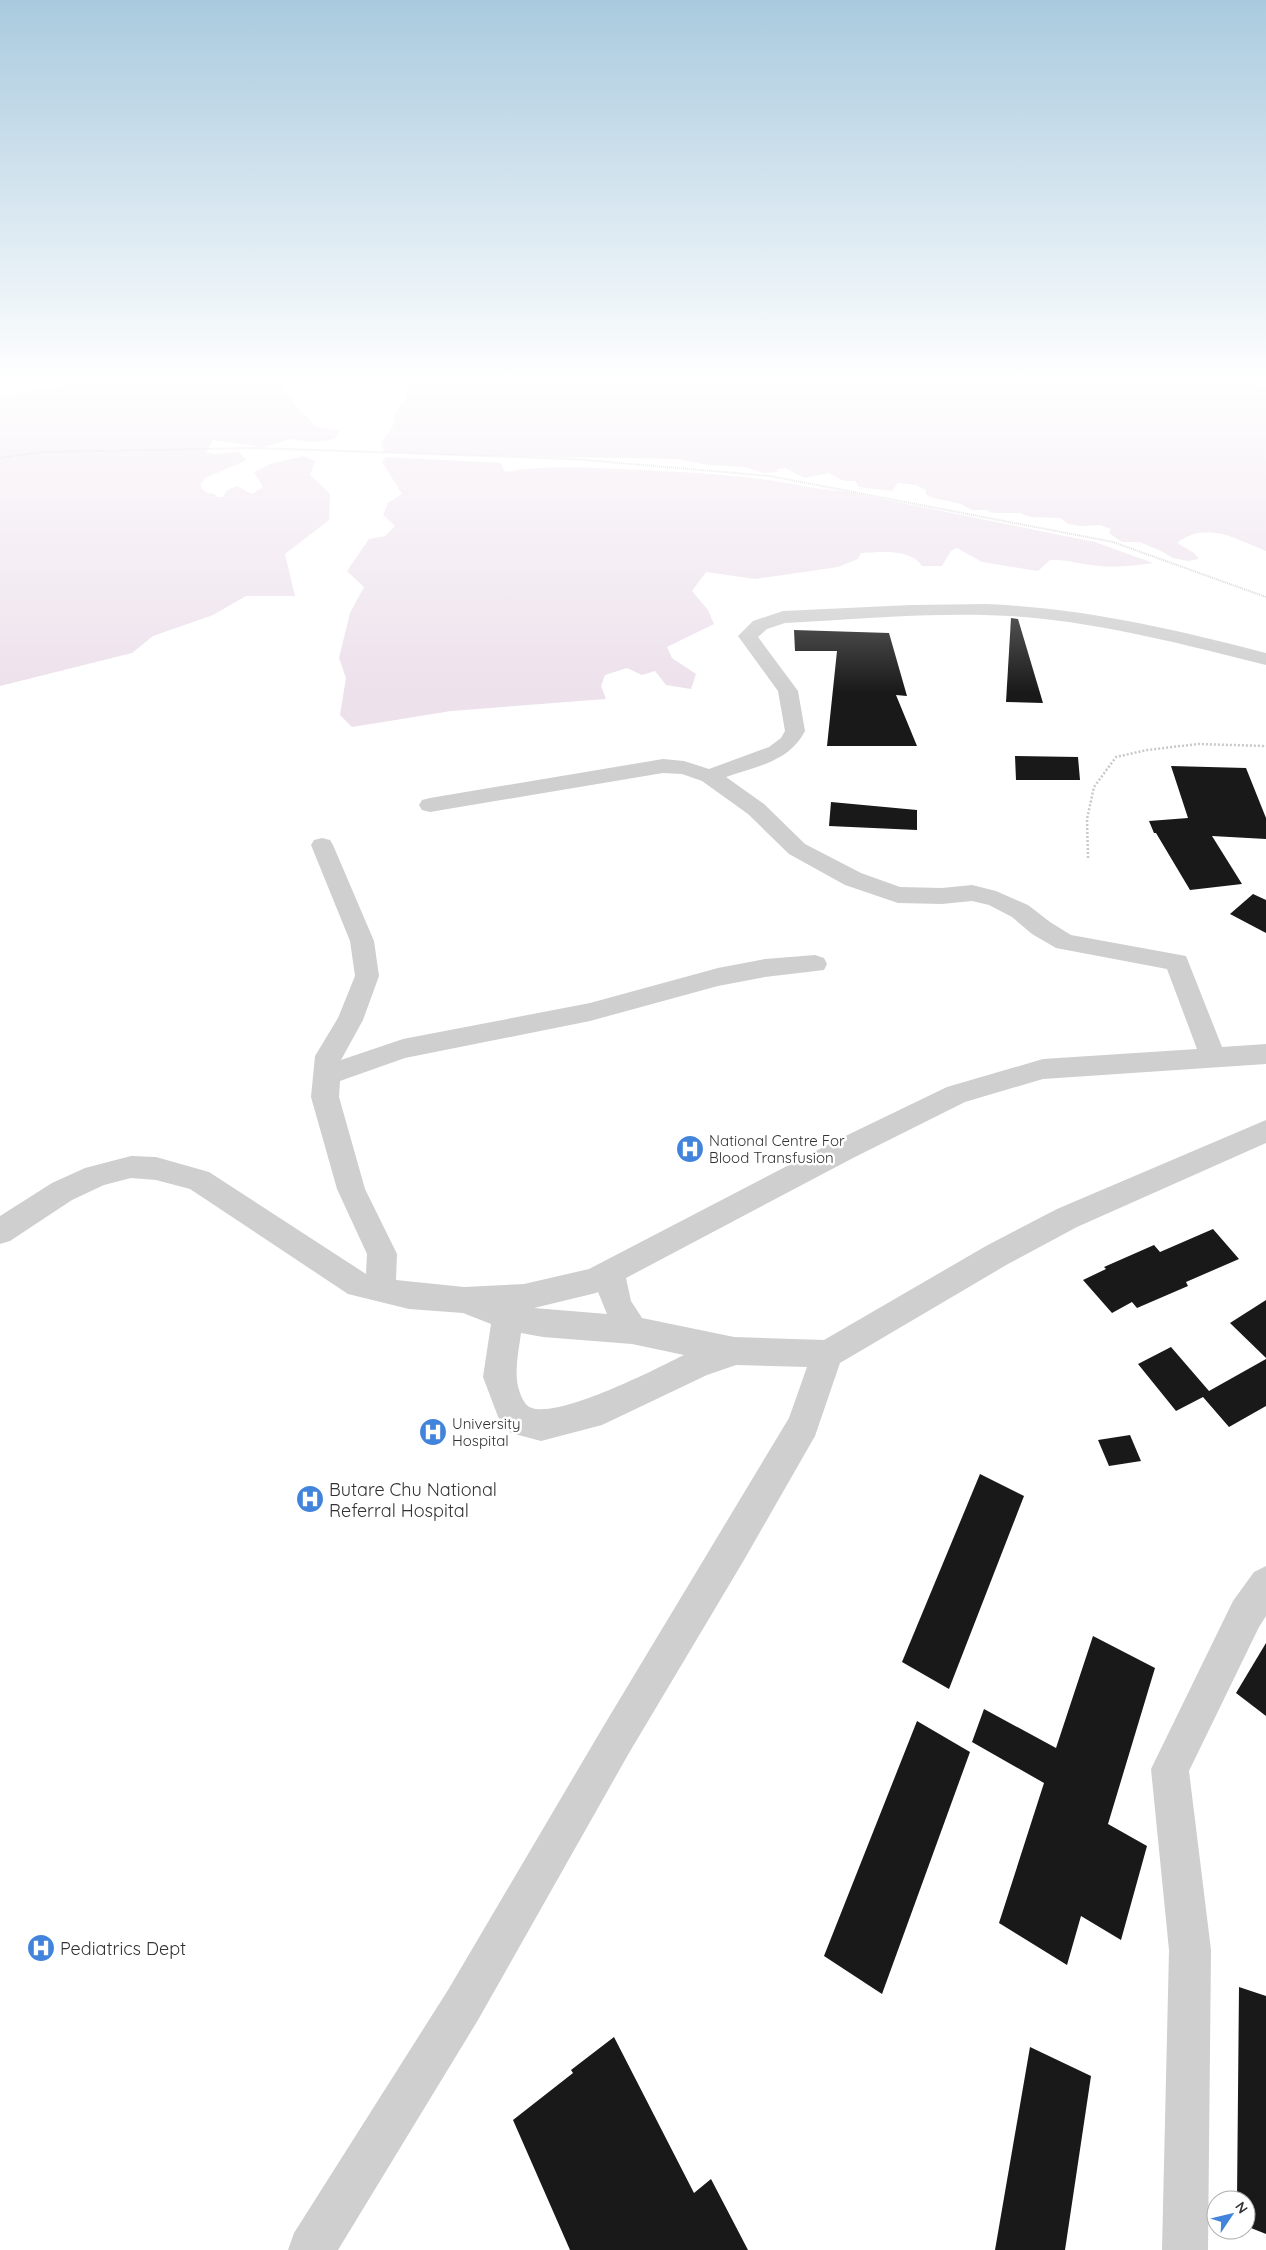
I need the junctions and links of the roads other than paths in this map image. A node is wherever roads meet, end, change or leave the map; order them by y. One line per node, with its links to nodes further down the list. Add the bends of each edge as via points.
1 (1266, 660): 2 (street, via 1183,637 1063,615 988,610 783,618 760,625 748,636 788,691 795,731 789,742 776,752)
2 (710, 776): 3 (street, via 663,766); 7 (street, via 756,810 797,849 853,878 898,895 972,893 996,899 1020,911 1065,942 1177,962)
3 (430, 805)
4 (322, 845): 8 (street, via 362,940 367,976 350,1020 328,1056)
5 (814, 964): 8 (street, via 765,968 718,977 590,1012 403,1049)
6 (1264, 1055): 7 (street)
7 (1213, 1057): 11 (street, via 1043,1070 957,1094)
8 (326, 1075): 12 (street, via 325,1097 351,1189 382,1254)
9 (1266, 1131): 17 (street, via 1067,1218)
10 (0, 1232): 12 (street, via 52,1197 88,1179 132,1167 170,1172 199,1180 359,1285)
11 (610, 1272): 13 (street, via 596,1280 524,1296); 15 (street, via 612,1295)
12 (381, 1290): 13 (street, via 409,1296)
13 (464, 1300): 14 (street)
14 (508, 1317): 15 (street); 16 (street, via 499,1377 513,1414 523,1422 541,1426 592,1414 699,1363)
15 (632, 1330): 16 (street)
16 (734, 1351): 17 (street)
17 (827, 1354): 19 (street, via 803,1425 751,1516 462,2005)
18 (1266, 1584): 20 (street, via 1246,1614 1170,1769 1190,1950)
19 (311, 2250)
20 (1185, 2250)

